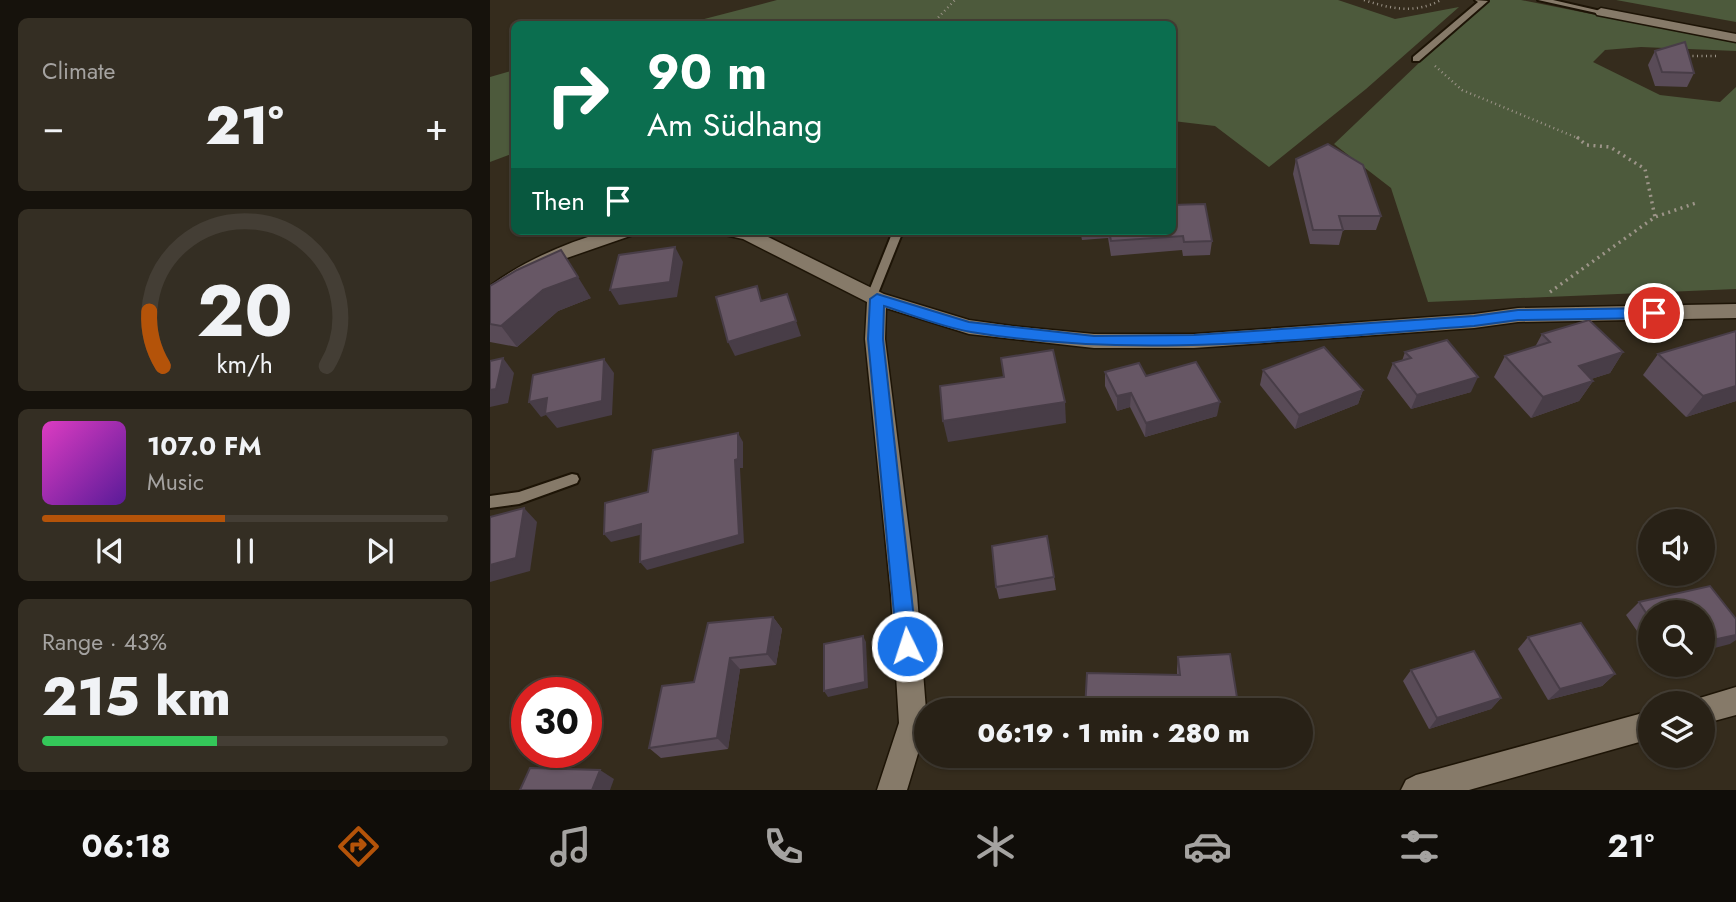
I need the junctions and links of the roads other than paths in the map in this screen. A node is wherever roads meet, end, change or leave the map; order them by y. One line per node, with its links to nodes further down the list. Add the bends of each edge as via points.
1 (1479, 0): 5 (lane, via 1484,1)
2 (1542, 0): 3 (lane)
3 (1601, 12): 4 (street)
4 (1736, 38)
5 (1419, 56)
6 (613, 235): 9 (street, via 544,260)
7 (750, 235): 10 (street)
8 (897, 235): 10 (lane)
9 (490, 295)
10 (875, 298): 11 (street, via 969,327 1094,341 1194,341 1518,315); 17 (street, via 875,339 904,595 913,723)
11 (1736, 311)
12 (572, 479): 13 (lane, via 519,498)
13 (490, 502)
14 (1736, 701): 15 (street)
15 (1715, 707)
16 (1638, 727): 18 (street)
17 (892, 790)
18 (1416, 790)

